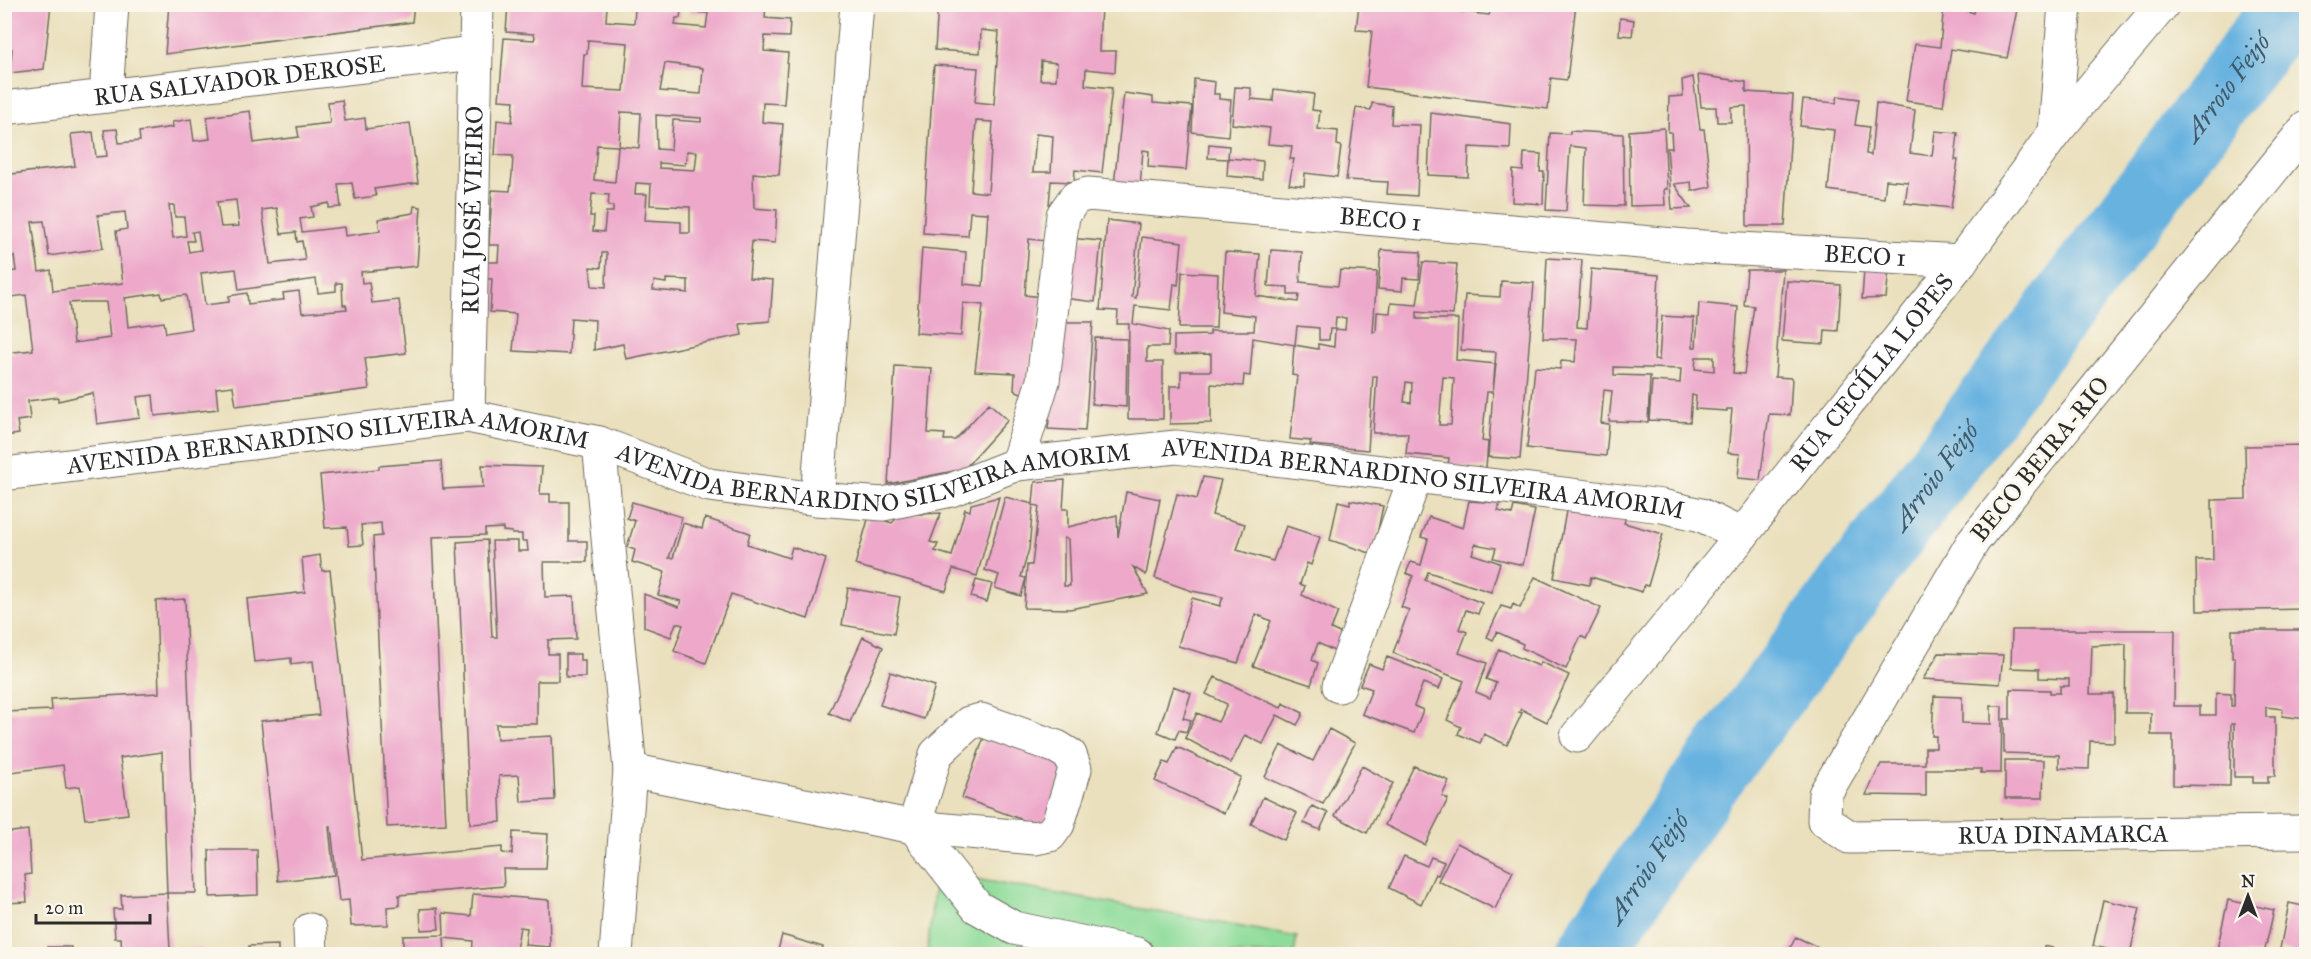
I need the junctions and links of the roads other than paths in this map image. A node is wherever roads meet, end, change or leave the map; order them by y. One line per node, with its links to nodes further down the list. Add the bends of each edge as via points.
1 (112, 4): 7 (street)
2 (477, 4): 6 (street, RUA JOSÉ VIEIRO)
3 (858, 4): 17 (street)
4 (2064, 4): 10 (street)
5 (2163, 4): 10 (street, RUA CECÍLIA LOPES)
6 (474, 52): 7 (street, RUA SALVADOR DEROSE); 12 (street, RUA JOSÉ VIEIRO)
7 (106, 96): 8 (street, RUA SALVADOR DEROSE)
8 (4, 108)
9 (2307, 128): 22 (street, BECO BEIRA-RIO, via 1974,540 1826,794)
10 (2055, 132): 11 (street, RUA CECÍLIA LOPES)
11 (1961, 261): 14 (street, BECO 1, via 1686,246 1088,195 1075,198 1063,215 1043,381); 18 (street, RUA CECÍLIA LOPES)
12 (468, 416): 13 (street, AVENIDA BERNARDINO SILVEIRA AMORIM); 15 (street, AVENIDA BERNARDINO SILVEIRA AMORIM)
13 (599, 443): 17 (street, AVENIDA BERNARDINO SILVEIRA AMORIM, via 709,485); 21 (street)
14 (1017, 464): 16 (street, AVENIDA BERNARDINO SILVEIRA AMORIM, via 1176,447); 17 (street, AVENIDA BERNARDINO SILVEIRA AMORIM, via 951,490 883,504)
15 (4, 474)
16 (1415, 478): 18 (street, AVENIDA BERNARDINO SILVEIRA AMORIM, via 1662,506 1701,515); 19 (street)
17 (817, 499)
18 (1742, 535): 20 (street, RUA CECÍLIA LOPES)
19 (1339, 686)
20 (1577, 736)
21 (630, 770): 23 (street); 25 (street)
22 (1824, 820): 24 (street, RUA DINAMARCA, via 1849,837)
23 (914, 827): 23 (street, via 1035,838 1050,835 1058,824 1075,769 1070,755 981,720 969,723 936,754); 26 (street, via 977,907 1014,928)
24 (2307, 832)
25 (616, 954)
26 (1137, 954)

